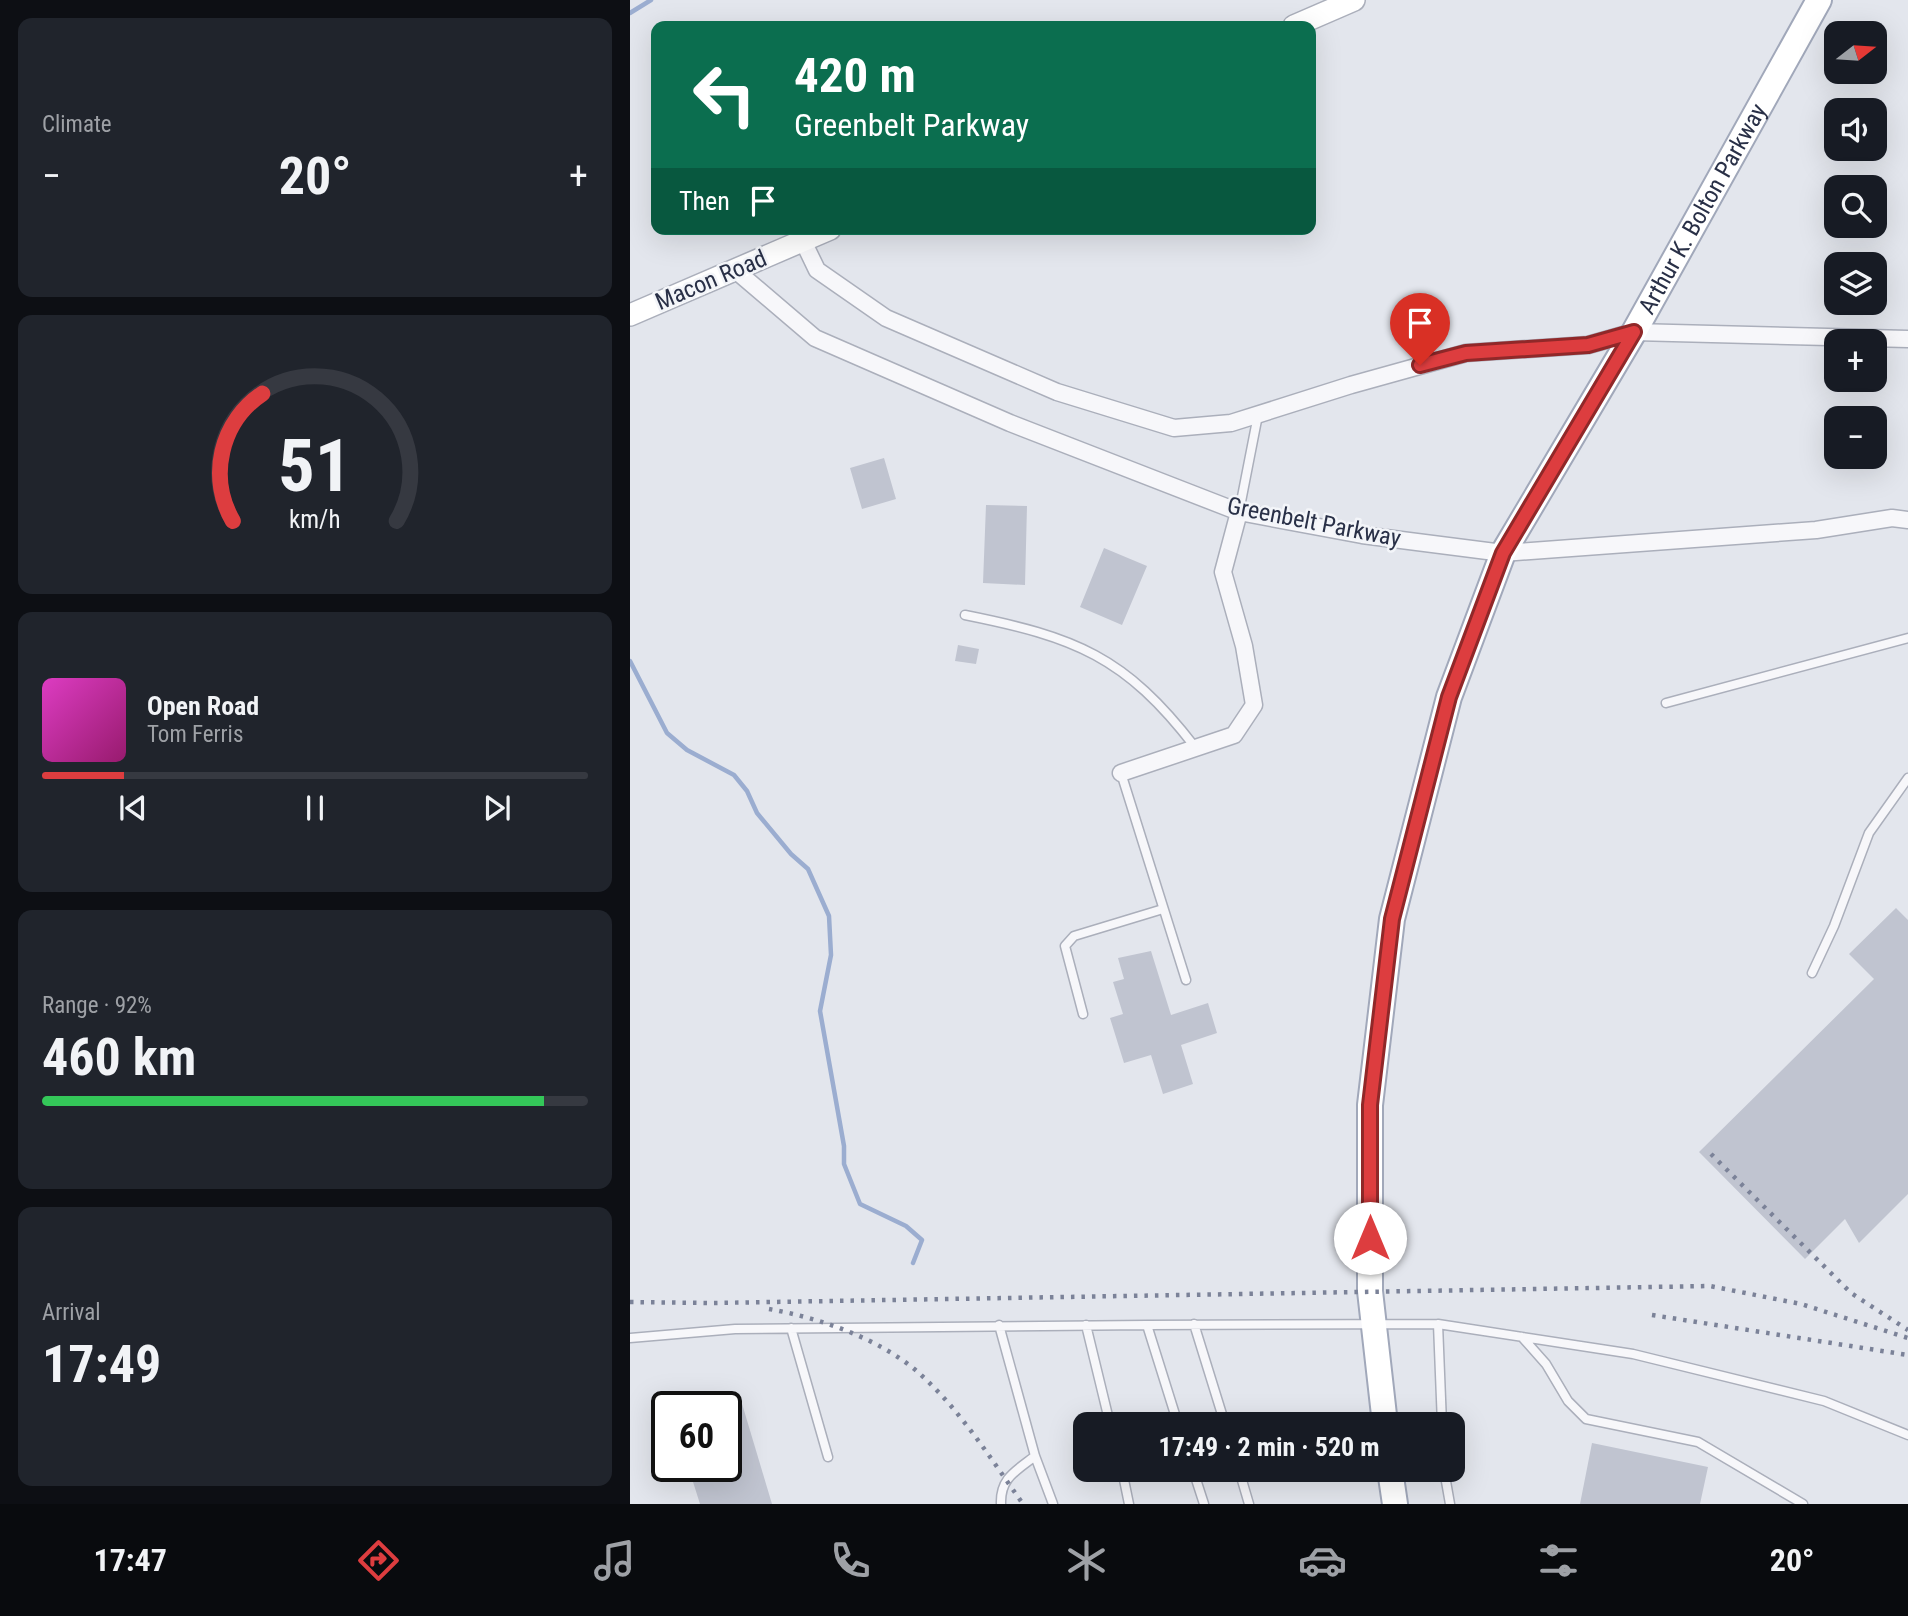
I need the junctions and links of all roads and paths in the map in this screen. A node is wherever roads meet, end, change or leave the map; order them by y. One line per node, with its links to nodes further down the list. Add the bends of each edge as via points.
1 (1354, 0): 3 (main road)
2 (1819, 0): 8 (main road, Arthur K. Bolton Parkway)
3 (1306, 21)
4 (816, 235): 5 (main road, Macon Road)
5 (803, 241): 6 (main road, Macon Road); 10 (street, via 817,270 886,318 1058,392 1174,428 1231,424)
6 (734, 269): 7 (main road, Macon Road); 11 (street, Greenbelt Parkway, via 815,338 1010,423)
7 (630, 315)
8 (1634, 332): 9 (street); 10 (street, via 1588,345 1466,353); 13 (main road, Arthur K. Bolton Parkway)
9 (1908, 339)
10 (1258, 415): 11 (lane)
11 (1239, 512): 13 (street, Greenbelt Parkway, via 1362,535); 17 (street, via 1223,572 1244,646 1254,705 1234,735)
12 (1908, 520): 13 (street, Greenbelt Parkway)
13 (1503, 553): 25 (main road, Arthur K. Bolton Parkway, via 1449,697 1392,919 1370,1105)
14 (965, 615): 17 (lane, via 1056,636 1106,658 1166,709)
15 (1908, 638): 16 (lane)
16 (1666, 703)
17 (1195, 747): 18 (street)
18 (1122, 773): 20 (lane)
19 (1908, 779): 21 (lane, via 1869,833)
20 (1163, 909): 22 (lane); 23 (lane, via 1074,936 1065,946)
21 (1812, 973)
22 (1186, 980)
23 (1083, 1014)
24 (1194, 1324): 25 (lane); 29 (lane); 35 (lane)
25 (1374, 1324): 26 (lane); 36 (main road, Arthur K. Bolton Parkway)
26 (1438, 1324): 31 (lane); 37 (lane)
27 (999, 1325): 28 (lane); 30 (lane); 39 (lane)
28 (1086, 1325): 29 (lane); 33 (lane)
29 (1147, 1325): 34 (lane)
30 (792, 1328): 32 (lane); 40 (lane)
31 (1522, 1337): 38 (lane, via 1633,1354 1824,1401); 53 (lane, via 1586,1419 1698,1442)
32 (630, 1338)
33 (1108, 1412)
34 (1174, 1412)
35 (1221, 1412)
36 (1384, 1412)
37 (1442, 1412)
38 (1908, 1435)
39 (1035, 1456): 46 (lane, via 1005,1479); 47 (lane)
40 (828, 1457)
41 (1124, 1482): 48 (lane)
42 (1197, 1482): 49 (lane)
43 (1243, 1482): 50 (lane)
44 (1392, 1482): 51 (main road)
45 (1446, 1482): 52 (lane)
46 (1001, 1504)
47 (1053, 1504)
48 (1129, 1504)
49 (1204, 1504)
50 (1249, 1504)
51 (1395, 1504)
52 (1450, 1504)
53 (1803, 1504)

